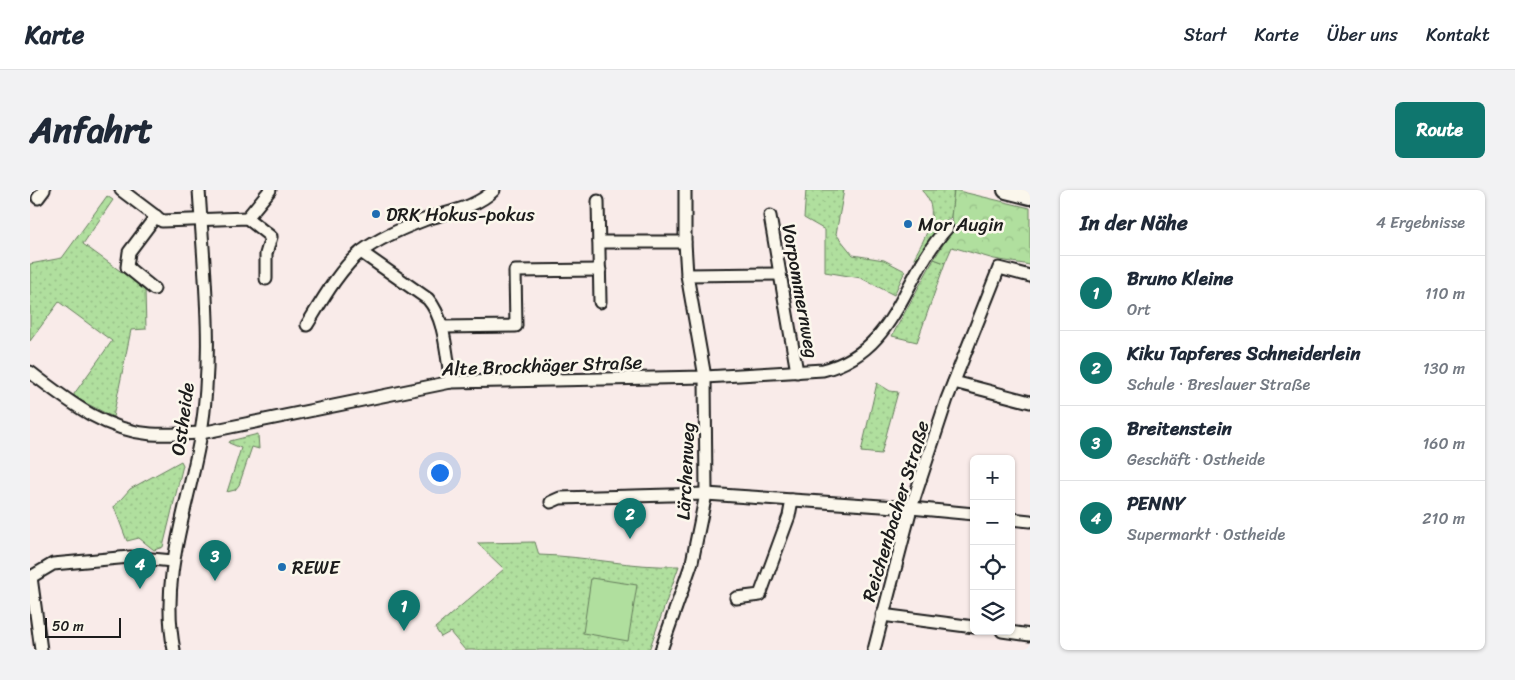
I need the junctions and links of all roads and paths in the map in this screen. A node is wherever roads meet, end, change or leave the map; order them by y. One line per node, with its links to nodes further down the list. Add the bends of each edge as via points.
1 (121, 190): 9 (street)
2 (199, 190): 12 (street, Ostheide)
3 (270, 190): 11 (street)
4 (494, 190): 16 (street, via 476,203 423,220)
5 (686, 190): 15 (street, Lärchenweg)
6 (1006, 190): 7 (street)
7 (1030, 196)
8 (598, 201): 14 (street)
9 (156, 216): 12 (street, via 162,221); 22 (street, via 129,252 127,267)
10 (770, 216): 18 (street, Vorpommernweg)
11 (247, 218): 12 (street); 21 (street, via 271,237 266,254)
12 (201, 219): 32 (street, Ostheide, via 208,329)
13 (946, 228): 27 (street, Alte Brockhäger Straße, via 929,250 882,333 869,348 840,366)
14 (599, 242): 15 (street); 17 (street)
15 (685, 242): 19 (street, Lärchenweg)
16 (362, 252): 24 (street, via 322,298); 25 (street, via 428,299)
17 (600, 270): 23 (street); 25 (street, via 515,271 516,326)
18 (780, 274): 19 (street); 27 (street, Vorpommernweg)
19 (688, 275): 28 (street, Lärchenweg)
20 (1030, 276): 30 (street, Reichenbacher Straße, via 999,268)
21 (266, 279)
22 (154, 289)
23 (600, 302)
24 (308, 325)
25 (442, 327): 29 (street)
26 (30, 372): 32 (street, Alte Brockhäger Straße, via 89,415 104,422 150,434)
27 (797, 372): 28 (street, Alte Brockhäger Straße)
28 (704, 377): 29 (street, Alte Brockhäger Straße); 33 (street, Lärchenweg)
29 (451, 382): 32 (street, Alte Brockhäger Straße)
30 (954, 382): 31 (street); 36 (street, Reichenbacher Straße)
31 (1030, 402)
32 (201, 434): 40 (street, Ostheide)
33 (706, 494): 34 (street); 35 (street, via 560,498); 48 (street, Lärchenweg, via 692,562)
34 (792, 500): 36 (street); 41 (street, via 760,594)
35 (551, 502)
36 (911, 508): 37 (street); 42 (street, Reichenbacher Straße)
37 (970, 514)
38 (1015, 519): 39 (street)
39 (1030, 522)
40 (173, 561): 46 (street, via 130,557 53,564 31,577); 47 (street, Ostheide, via 169,623)
41 (736, 598)
42 (882, 615): 43 (street); 49 (street, Reichenbacher Straße)
43 (970, 626)
44 (1015, 633): 45 (street)
45 (1030, 635)
46 (41, 650)
47 (174, 650)
48 (661, 650)
49 (874, 650)

